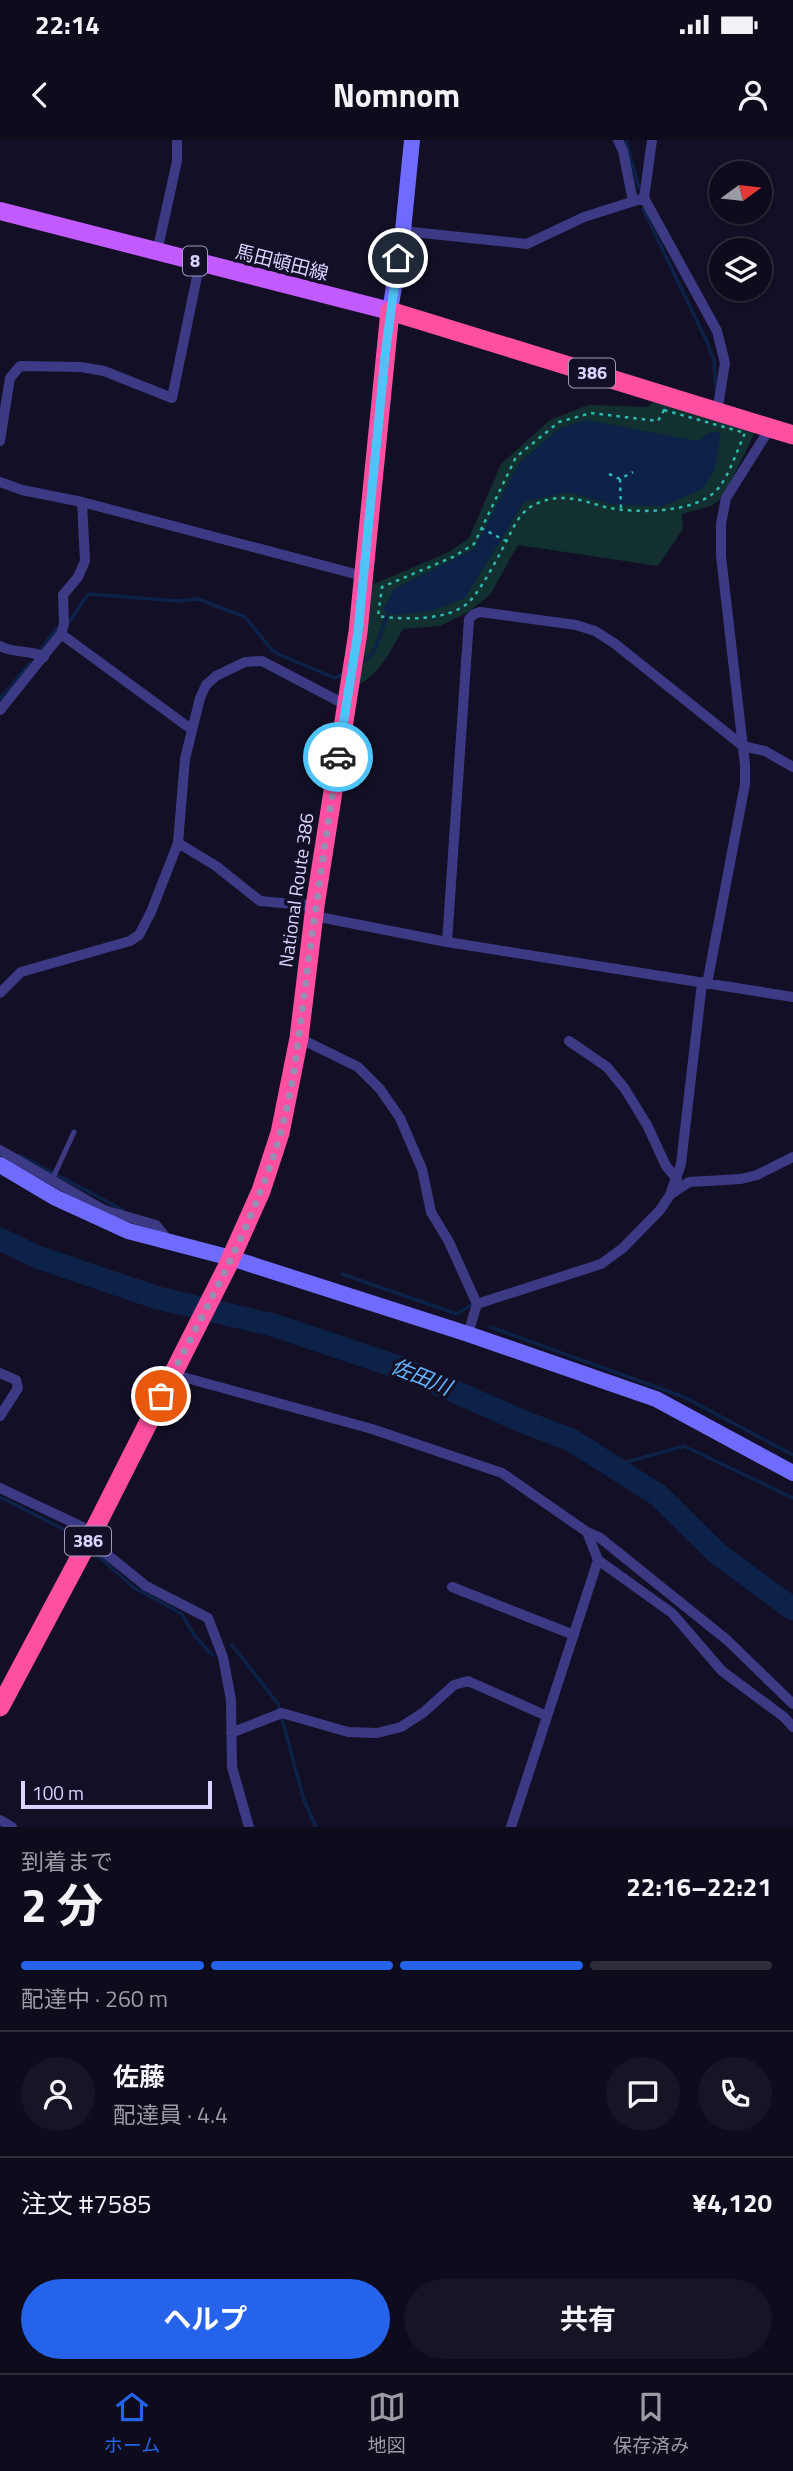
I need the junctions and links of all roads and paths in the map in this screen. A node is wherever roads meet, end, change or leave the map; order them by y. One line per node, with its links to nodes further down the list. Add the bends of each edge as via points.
1 (177, 140): 8 (street, via 177,162)
2 (412, 140): 7 (street)
3 (618, 140): 5 (street)
4 (652, 140): 5 (street)
5 (638, 200): 7 (street, via 584,217 527,244); 11 (street, via 717,331 725,363)
6 (0, 211): 8 (main road, 馬田頓田線 / 8)
7 (403, 231): 10 (street)
8 (157, 252): 9 (main road, 馬田頓田線 / 8)
9 (200, 262): 10 (main road, 馬田頓田線 / 8); 14 (street, via 172,398 104,371 20,366 10,378)
10 (390, 311): 11 (highway, 386); 23 (highway, National Route 386 / 386)
11 (717, 412): 12 (highway, 386)
12 (770, 428): 13 (highway, 386); 30 (street, via 726,498 721,524)
13 (793, 435)
14 (0, 441)
15 (633, 472): 17 (path)
16 (609, 474): 17 (path)
17 (620, 479): 20 (path)
18 (0, 482): 19 (street)
19 (82, 502): 23 (street); 24 (street, via 85,561 64,595)
20 (621, 511): 21 (path, via 665,511 705,498 719,488 746,433 664,410 658,421 591,413 559,422 516,457); 22 (path, via 566,496 537,503 520,515)
21 (481, 528): 22 (path); 22 (path, via 474,544 453,557 382,587 378,616 438,617 469,602)
22 (506, 541)
23 (363, 576): 27 (highway, National Route 386 / 386)
24 (61, 634): 26 (street); 29 (street)
25 (0, 646): 26 (street)
26 (44, 657): 28 (street)
27 (346, 701): 29 (street, via 254,660 206,685); 33 (highway, National Route 386 / 386)
28 (0, 710)
29 (191, 729): 32 (street)
30 (743, 746): 31 (street, via 765,751); 34 (street, via 595,631 549,621 474,614 469,619); 35 (street, via 745,784)
31 (793, 767)
32 (178, 843): 33 (street, via 260,901); 36 (street, via 139,935 22,972)
33 (315, 911): 34 (street); 38 (highway, National Route 386 / 386)
34 (447, 942): 35 (street)
35 (704, 984): 37 (street); 45 (street)
36 (0, 993)
37 (793, 998)
38 (299, 1038): 48 (highway, National Route 386 / 386, via 280,1133 261,1191); 49 (street, via 358,1067 400,1118 422,1169 431,1212)
39 (569, 1041): 45 (street, via 607,1067 625,1089)
40 (74, 1132): 44 (lane)
41 (0, 1150): 44 (street)
42 (793, 1157): 46 (street, via 741,1178 689,1182)
43 (0, 1164): 47 (street, via 56,1198 128,1231)
44 (52, 1179): 47 (street, via 104,1210 156,1225)
45 (677, 1180): 46 (street)
46 (670, 1195): 49 (street, via 649,1223 601,1264)
47 (170, 1242): 48 (street)
48 (229, 1262): 50 (street); 52 (highway, National Route 386 / 386)
49 (477, 1304): 50 (street)
50 (468, 1334): 54 (street, via 656,1399)
51 (0, 1373): 53 (street, via 16,1380 18,1388)
52 (172, 1374): 56 (street, via 469,1460 502,1473); 57 (highway, National Route 386 / 386)
53 (0, 1416)
54 (793, 1473)
55 (0, 1488): 57 (street)
56 (587, 1532): 58 (street); 61 (street, via 727,1640)
57 (91, 1536): 62 (highway, National Route 386 / 386); 65 (street, via 146,1586 208,1618 223,1657)
58 (598, 1560): 60 (street); 64 (street, via 671,1614 722,1671)
59 (452, 1587): 60 (street)
60 (574, 1635): 63 (street)
61 (793, 1704)
62 (0, 1707)
63 (547, 1716): 65 (street, via 468,1681 454,1685 401,1727 377,1733 348,1732 277,1715); 69 (street)
64 (793, 1727)
65 (231, 1733): 68 (street, via 232,1767)
66 (0, 1820): 67 (street)
67 (12, 1827)
68 (249, 1827)
69 (511, 1827)

